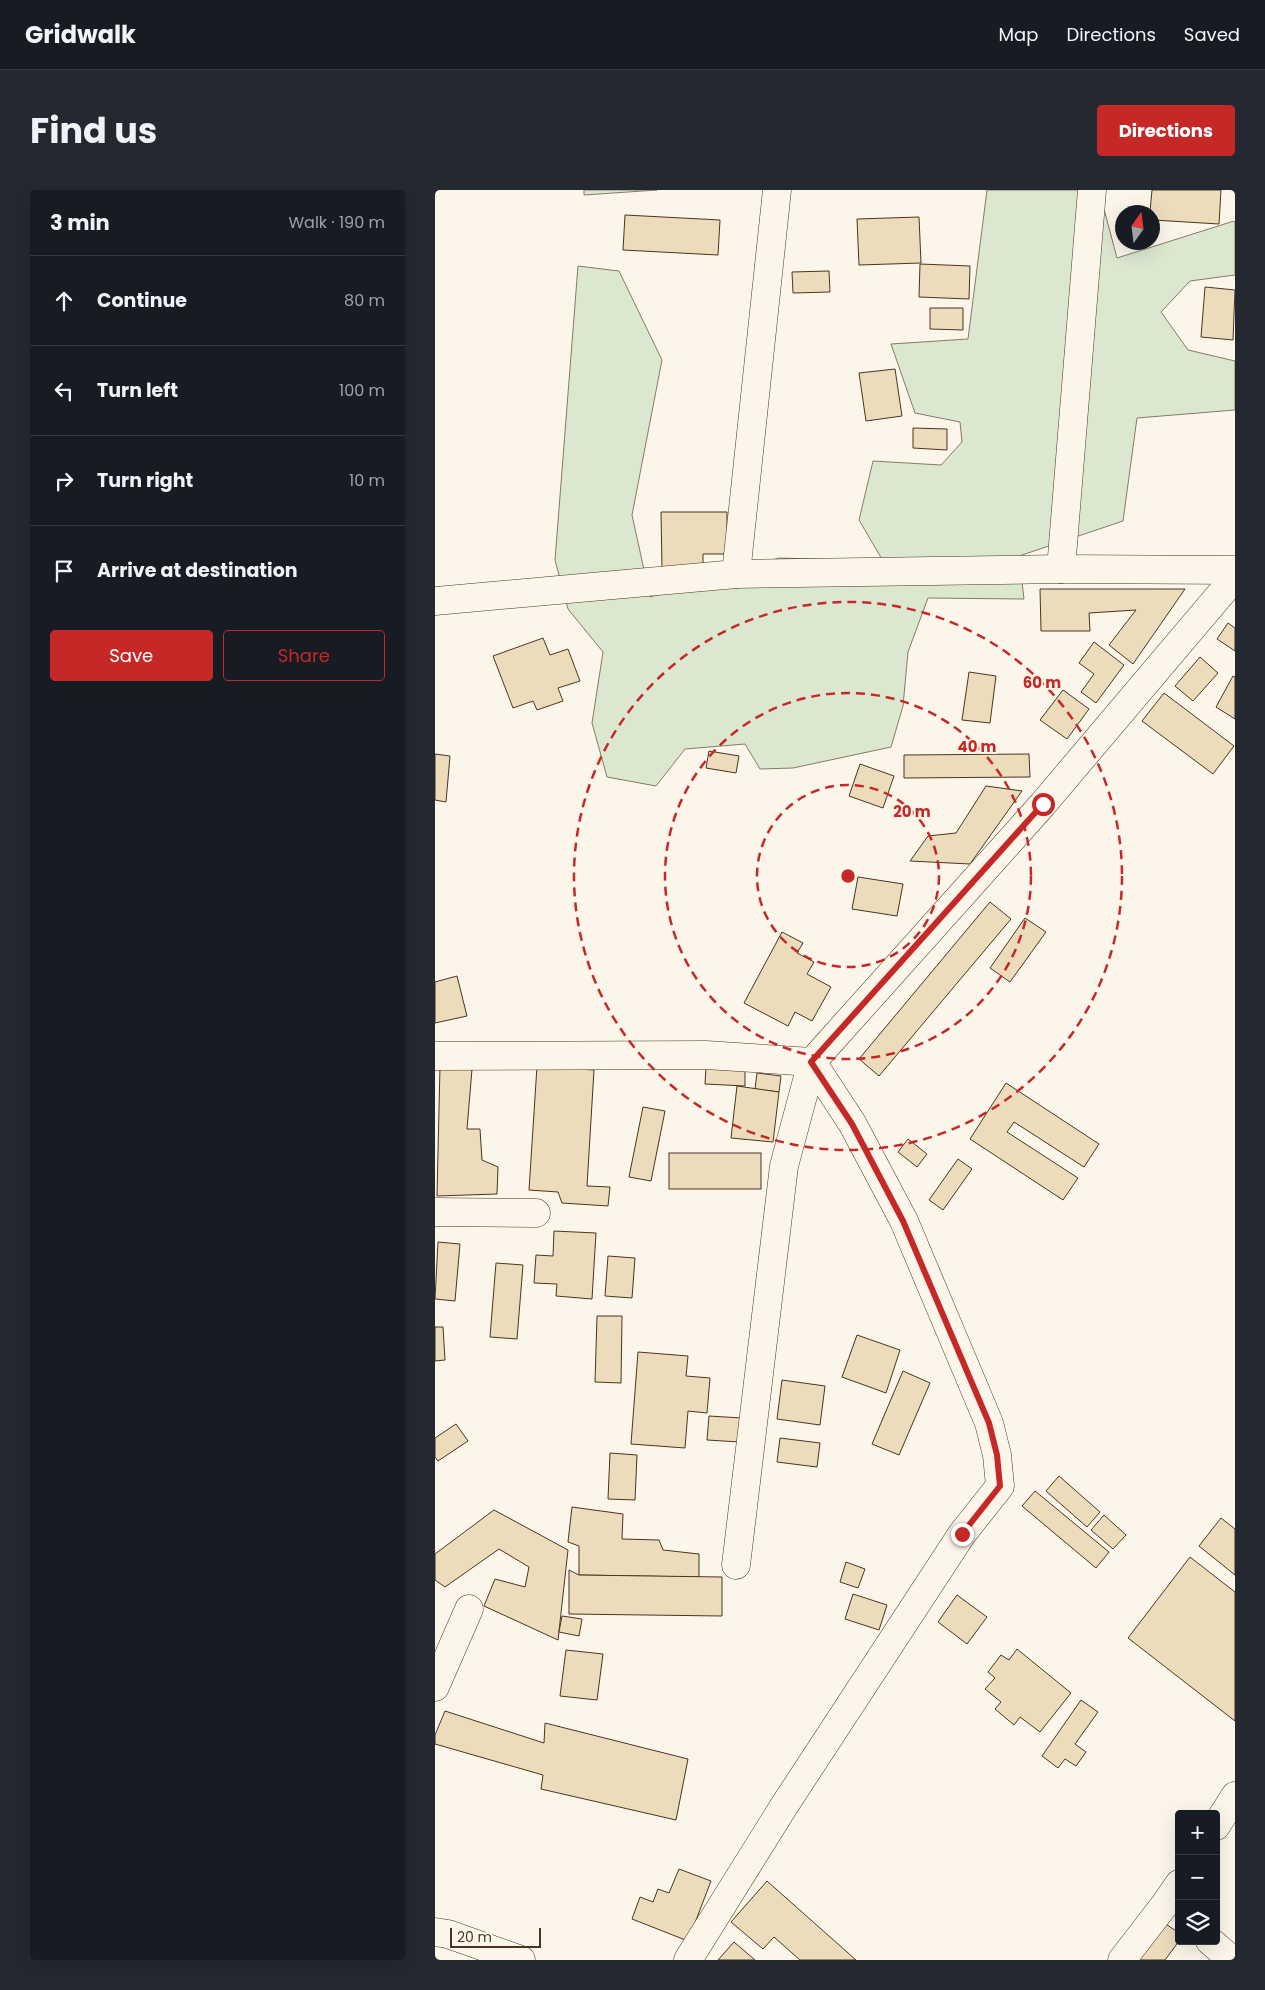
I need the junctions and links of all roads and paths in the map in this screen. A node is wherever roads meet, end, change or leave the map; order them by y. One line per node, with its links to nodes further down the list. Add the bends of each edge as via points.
1 (777, 190): 5 (street)
2 (1092, 190): 3 (street)
3 (1061, 569): 4 (street); 5 (street)
4 (1235, 570)
5 (736, 574): 7 (street)
6 (1235, 577): 9 (street, via 1043,804)
7 (435, 601)
8 (435, 1056): 9 (street, via 707,1055)
9 (811, 1062): 12 (street, via 784,1166); 21 (street, via 852,1124 903,1221 989,1423 1000,1486 962,1534 784,1806)
10 (435, 1212): 11 (street)
11 (536, 1213)
12 (736, 1565)
13 (469, 1608): 14 (street)
14 (435, 1687)
15 (1235, 1796): 16 (street)
16 (1220, 1820)
17 (1175, 1901): 22 (street)
18 (435, 1932): 20 (street)
19 (1216, 1945): 23 (street)
20 (521, 1960)
21 (688, 1960)
22 (1122, 1960)
23 (1233, 1960)

